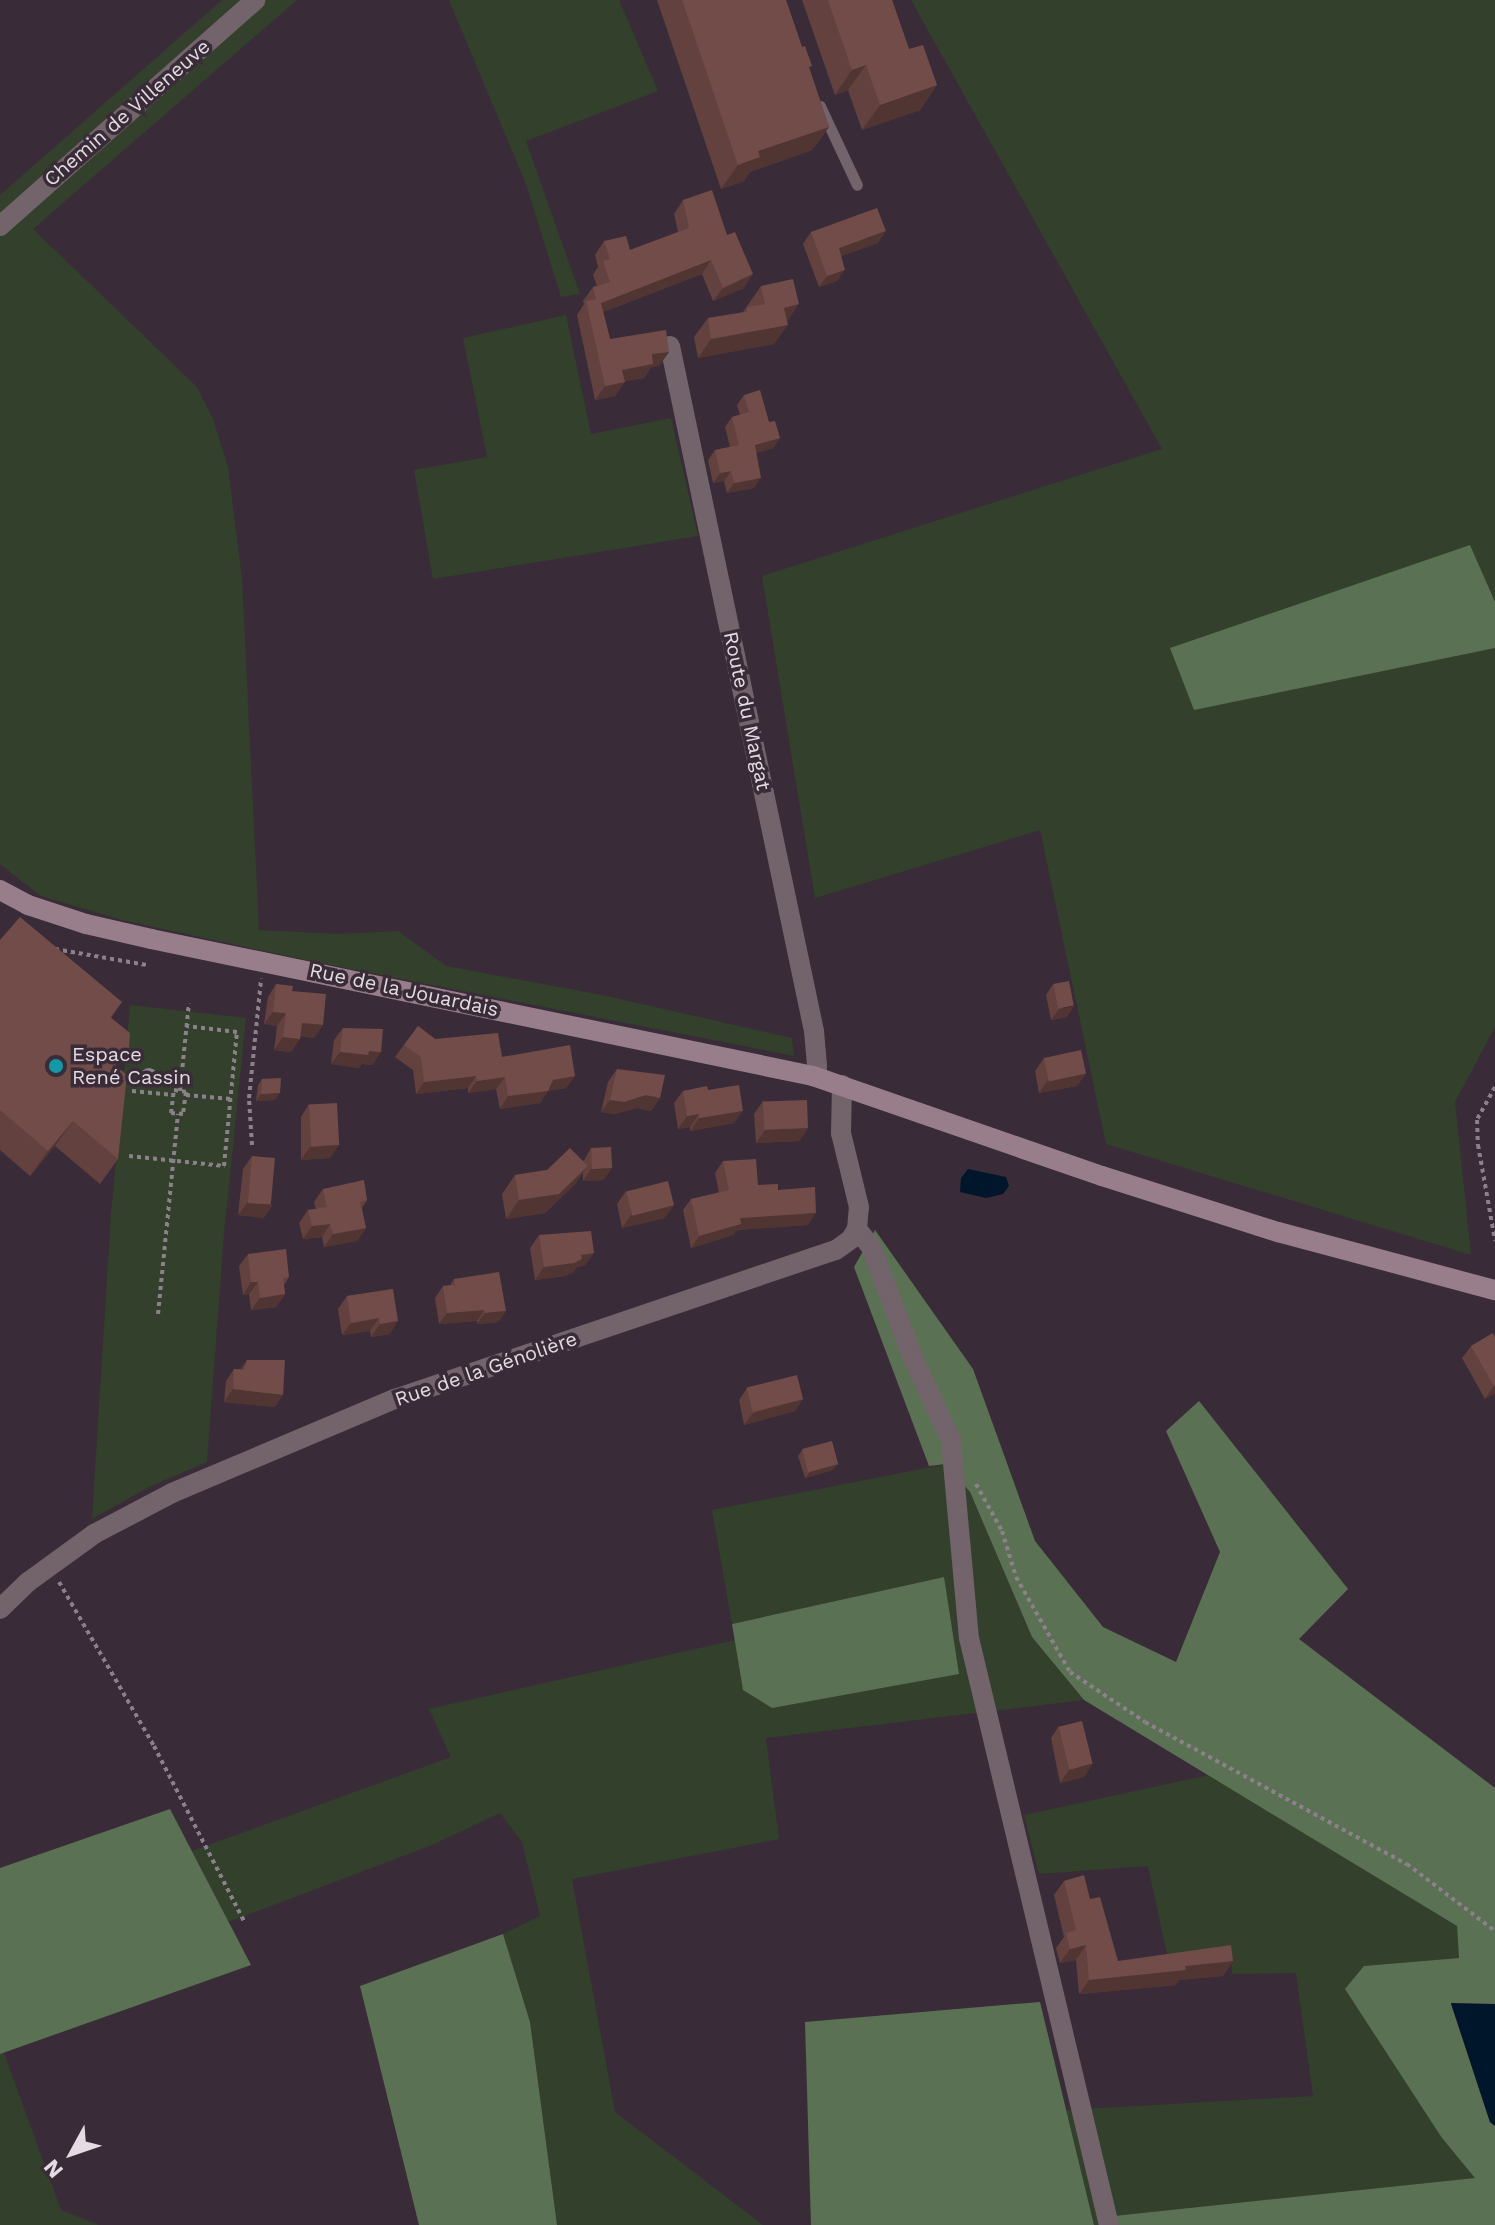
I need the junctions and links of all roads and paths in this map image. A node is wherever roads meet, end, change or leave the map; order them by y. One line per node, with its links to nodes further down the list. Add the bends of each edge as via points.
1 (255, 0): 4 (street, Chemin de Villeneuve)
2 (817, 99): 3 (lane)
3 (857, 185)
4 (0, 226)
5 (670, 346): 12 (street, Route du Margat, via 814,1031)
6 (0, 890): 8 (main road, Rue de la Jouardais, via 86,924)
7 (53, 948): 9 (path)
8 (262, 961): 12 (main road, Rue de la Jouardais); 23 (path, via 249,1098)
9 (147, 965)
10 (189, 1003): 11 (path)
11 (186, 1026): 14 (path); 21 (path, via 237,1032)
12 (813, 1076): 15 (main road, Rue de la Jouardais)
13 (156, 1078): 14 (path)
14 (181, 1081): 18 (path)
15 (842, 1085): 26 (street, via 841,1133 859,1207); 28 (main road, Rue de la Jouardais, via 1278,1232)
16 (1495, 1087): 27 (path, via 1477,1120)
17 (132, 1091): 19 (path)
18 (180, 1091): 19 (path, via 174,1090); 20 (path)
19 (174, 1095): 22 (path, via 171,1113)
20 (186, 1095): 21 (path); 22 (path, via 183,1114)
21 (231, 1099): 25 (path, via 224,1166)
22 (178, 1114): 25 (path)
23 (252, 1145)
24 (129, 1156): 25 (path)
25 (173, 1161): 29 (path)
26 (857, 1229): 31 (street, Rue de la Génolière, via 836,1250 367,1411 172,1493 94,1534); 35 (street, via 871,1247 951,1441 969,1638)
27 (1495, 1240)
28 (1495, 1290)
29 (158, 1314)
30 (973, 1480): 34 (path, via 1002,1531 1016,1577 1070,1672 1145,1722 1407,1864)
31 (50, 1566): 32 (street, Rue de la Génolière); 33 (path, via 154,1746)
32 (0, 1609)
33 (245, 1923)
34 (1495, 1931)
35 (1109, 2225)

